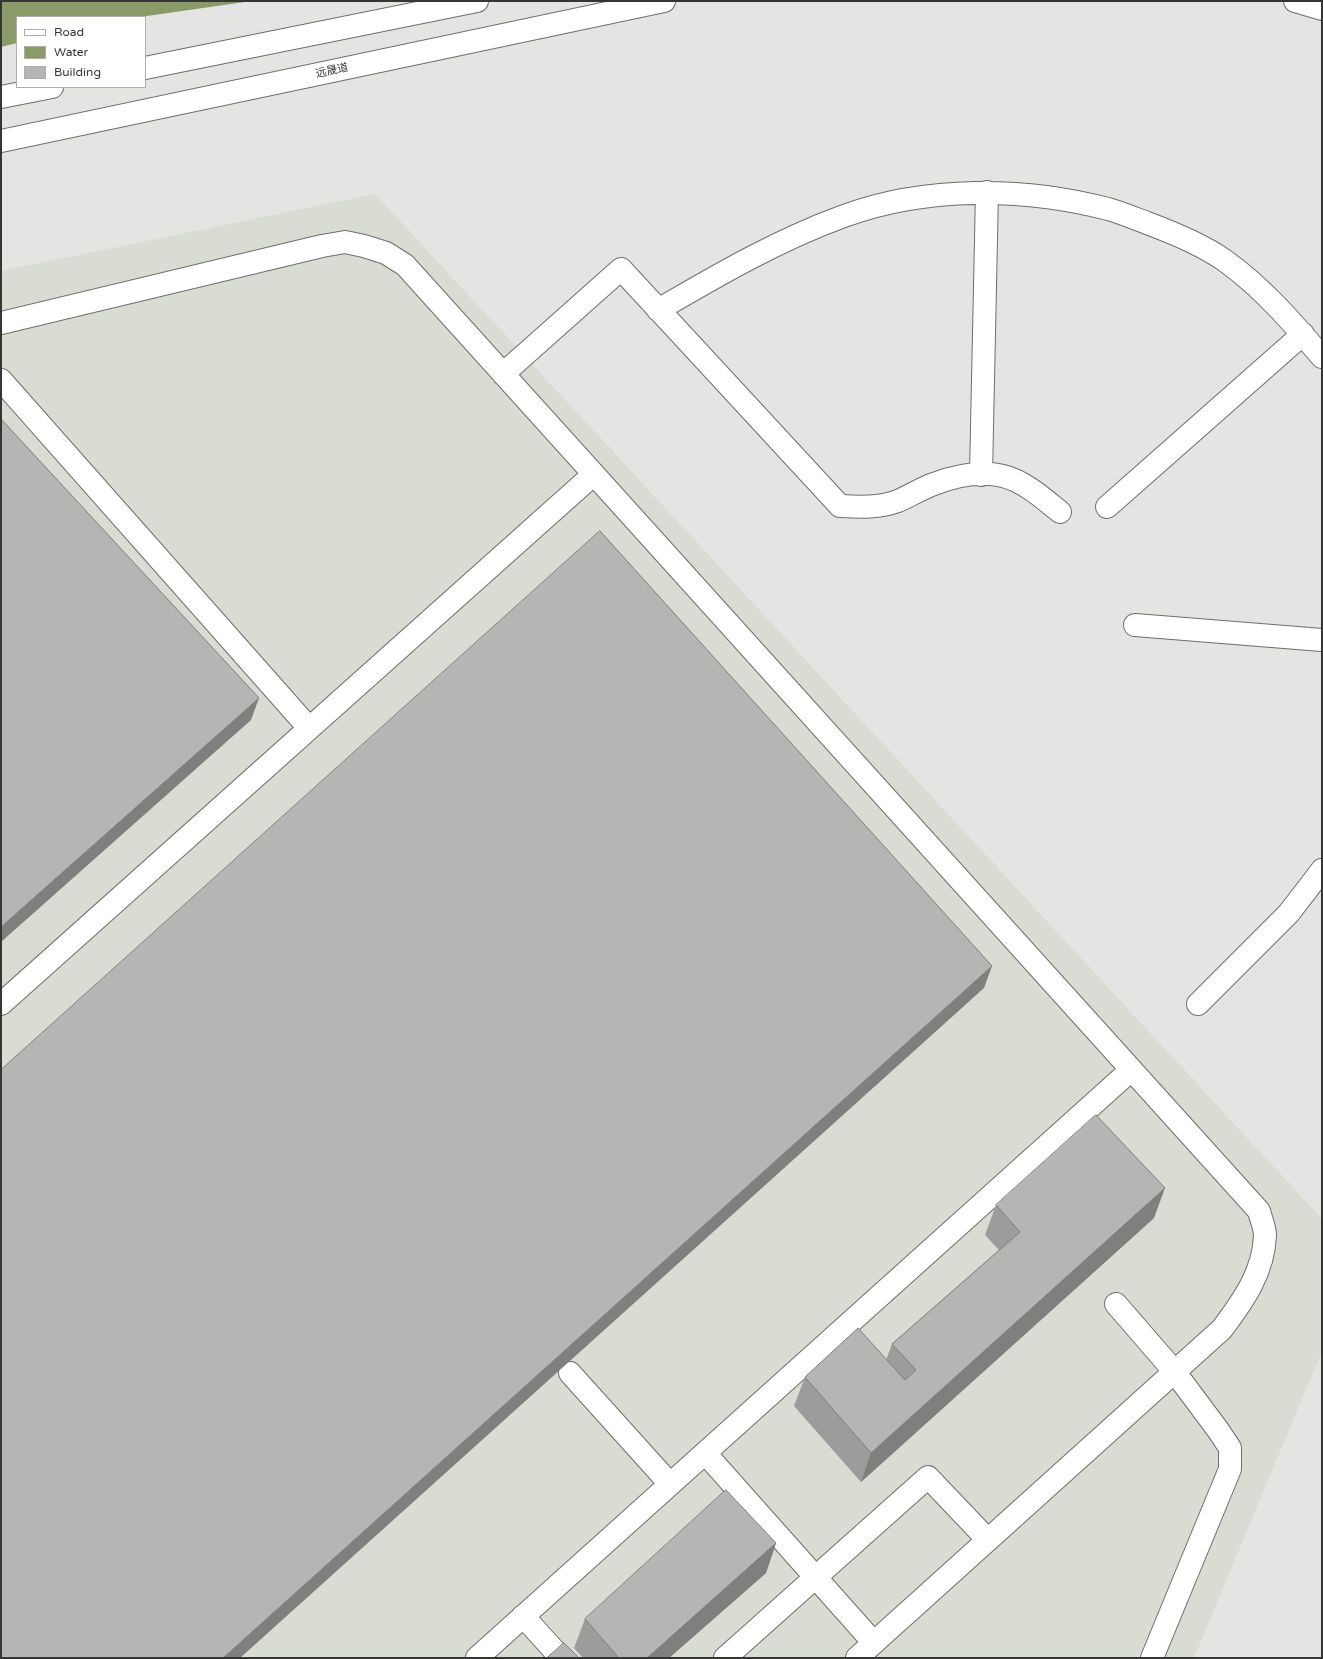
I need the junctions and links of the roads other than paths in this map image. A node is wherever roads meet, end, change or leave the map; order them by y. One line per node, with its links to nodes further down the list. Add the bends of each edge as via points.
1 (477, 1): 5 (street)
2 (664, 1): 8 (street, 远晟道)
3 (1295, 1): 4 (street)
4 (1322, 10)
5 (146, 68)
6 (47, 88): 7 (street)
7 (1, 97)
8 (1, 140)
9 (987, 192): 10 (street, via 944,194 883,205 845,216 766,249); 12 (street, via 1063,200 1109,209 1192,241 1251,281); 17 (street)
10 (658, 310): 14 (street, via 621,269); 17 (street, via 840,506 868,508 897,501 933,484 956,477)
11 (1, 323): 14 (street, via 345,242 386,253 404,265)
12 (1302, 334): 13 (street); 18 (street)
13 (1322, 357)
14 (503, 374): 16 (street)
15 (1, 380): 22 (street)
16 (594, 474): 22 (street); 26 (street)
17 (981, 475): 19 (street, via 1004,476 1011,479 1044,498)
18 (1107, 507)
19 (1060, 512)
20 (1135, 625): 21 (street)
21 (1322, 640)
22 (309, 728): 24 (street)
23 (1322, 870): 25 (street, via 1289,913)
24 (1, 1004)
25 (1198, 1004)
26 (1131, 1070): 28 (street, via 1259,1211 1265,1234 1263,1256 1242,1302 1222,1329); 30 (street)
27 (1116, 1304): 28 (street)
28 (1174, 1371): 32 (street); 40 (street, via 1230,1448 1230,1469)
29 (570, 1373): 31 (street)
30 (705, 1453): 31 (street); 33 (street)
31 (670, 1484): 34 (street)
32 (988, 1540): 33 (street, via 928,1477); 35 (street)
33 (815, 1578): 35 (street); 38 (street)
34 (523, 1616): 36 (street); 37 (street)
35 (874, 1643): 39 (street)
36 (476, 1658)
37 (561, 1658)
38 (725, 1658)
39 (857, 1658)
40 (1152, 1658)

